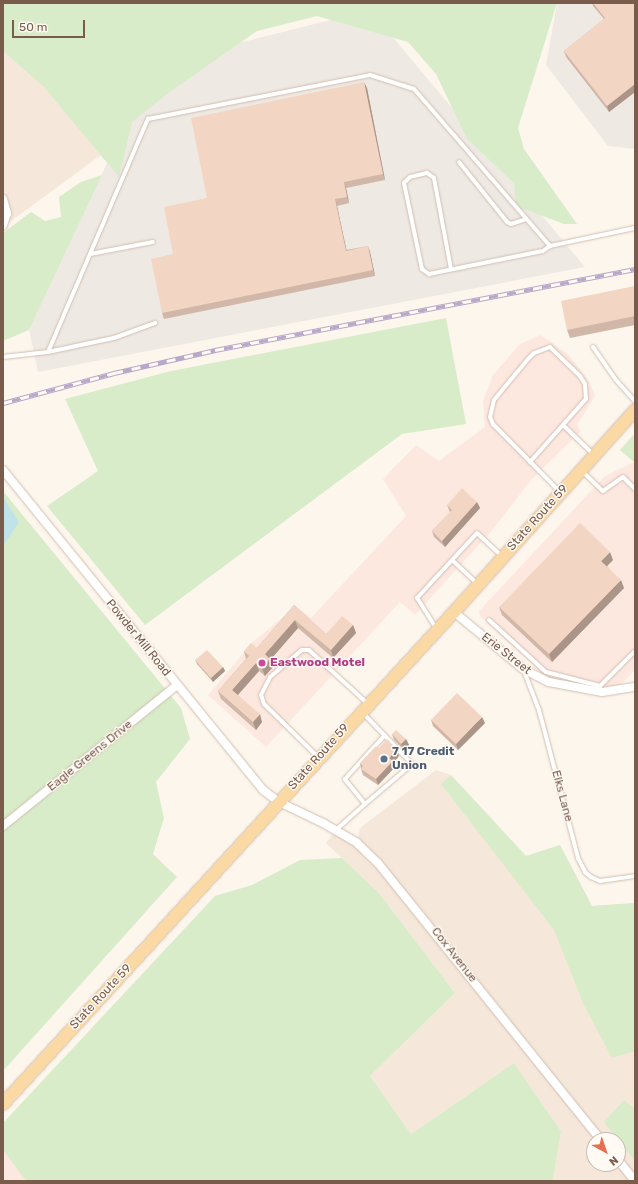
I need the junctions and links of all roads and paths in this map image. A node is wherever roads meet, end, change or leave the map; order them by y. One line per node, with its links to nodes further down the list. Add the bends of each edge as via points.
1 (459, 162): 3 (lane, via 506,222 511,224)
2 (3, 199): 4 (street, via 7,213)
3 (526, 219): 7 (lane); 8 (lane, via 414,89 370,75 148,119)
4 (3, 224)
5 (635, 228): 7 (lane)
6 (153, 242): 8 (lane)
7 (550, 246): 9 (lane, via 543,251)
8 (90, 254): 12 (lane)
9 (451, 269): 9 (lane, via 428,274 422,269 404,183 410,177 428,174 434,178)
10 (155, 323): 12 (lane, via 114,338)
11 (593, 347): 14 (lane)
12 (48, 352): 13 (lane)
13 (3, 357)
14 (635, 402)
15 (635, 410): 17 (main road, State Route 59)
16 (564, 426): 17 (lane); 18 (lane); 18 (lane, via 586,399 587,391 580,376 550,347 534,353 528,359 494,400 490,410 493,424)
17 (594, 455): 20 (main road, State Route 59)
18 (530, 462): 22 (lane)
19 (3, 470): 31 (street, Powder Mill Road)
20 (581, 470): 21 (lane, via 603,491 623,477); 22 (main road, State Route 59)
21 (635, 489)
22 (560, 492): 23 (main road, State Route 59)
23 (503, 557): 24 (lane, via 477,533); 25 (main road, State Route 59)
24 (452, 560): 25 (lane); 28 (lane, via 417,598)
25 (478, 585): 26 (main road, State Route 59)
26 (454, 612): 28 (main road, State Route 59); 30 (street, Erie Street)
27 (489, 620): 32 (lane, via 546,672)
28 (438, 630): 34 (main road, State Route 59)
29 (635, 651): 32 (lane)
30 (523, 669): 32 (street, Erie Street, via 549,682); 41 (lane, Elks Lane, via 539,710 578,858 585,872 600,881)
31 (176, 686): 37 (street, Powder Mill Road, via 263,790); 39 (street, Eagle Greens Drive)
32 (600, 688): 33 (street, Erie Street)
33 (635, 688)
34 (365, 708): 35 (lane); 36 (main road, State Route 59); 36 (lane, via 309,650 302,650 270,677 261,695 264,704)
35 (385, 735): 38 (lane, via 345,779); 38 (lane, via 412,764)
36 (319, 758): 37 (main road, State Route 59)
37 (279, 802): 40 (street, Cox Avenue); 42 (main road, State Route 59)
38 (365, 804): 40 (lane)
39 (3, 826)
40 (336, 830): 43 (street, Cox Avenue, via 357,843 400,888)
41 (635, 876)
42 (3, 1104)
43 (595, 1132)
44 (626, 1170): 45 (street)
45 (635, 1181)

